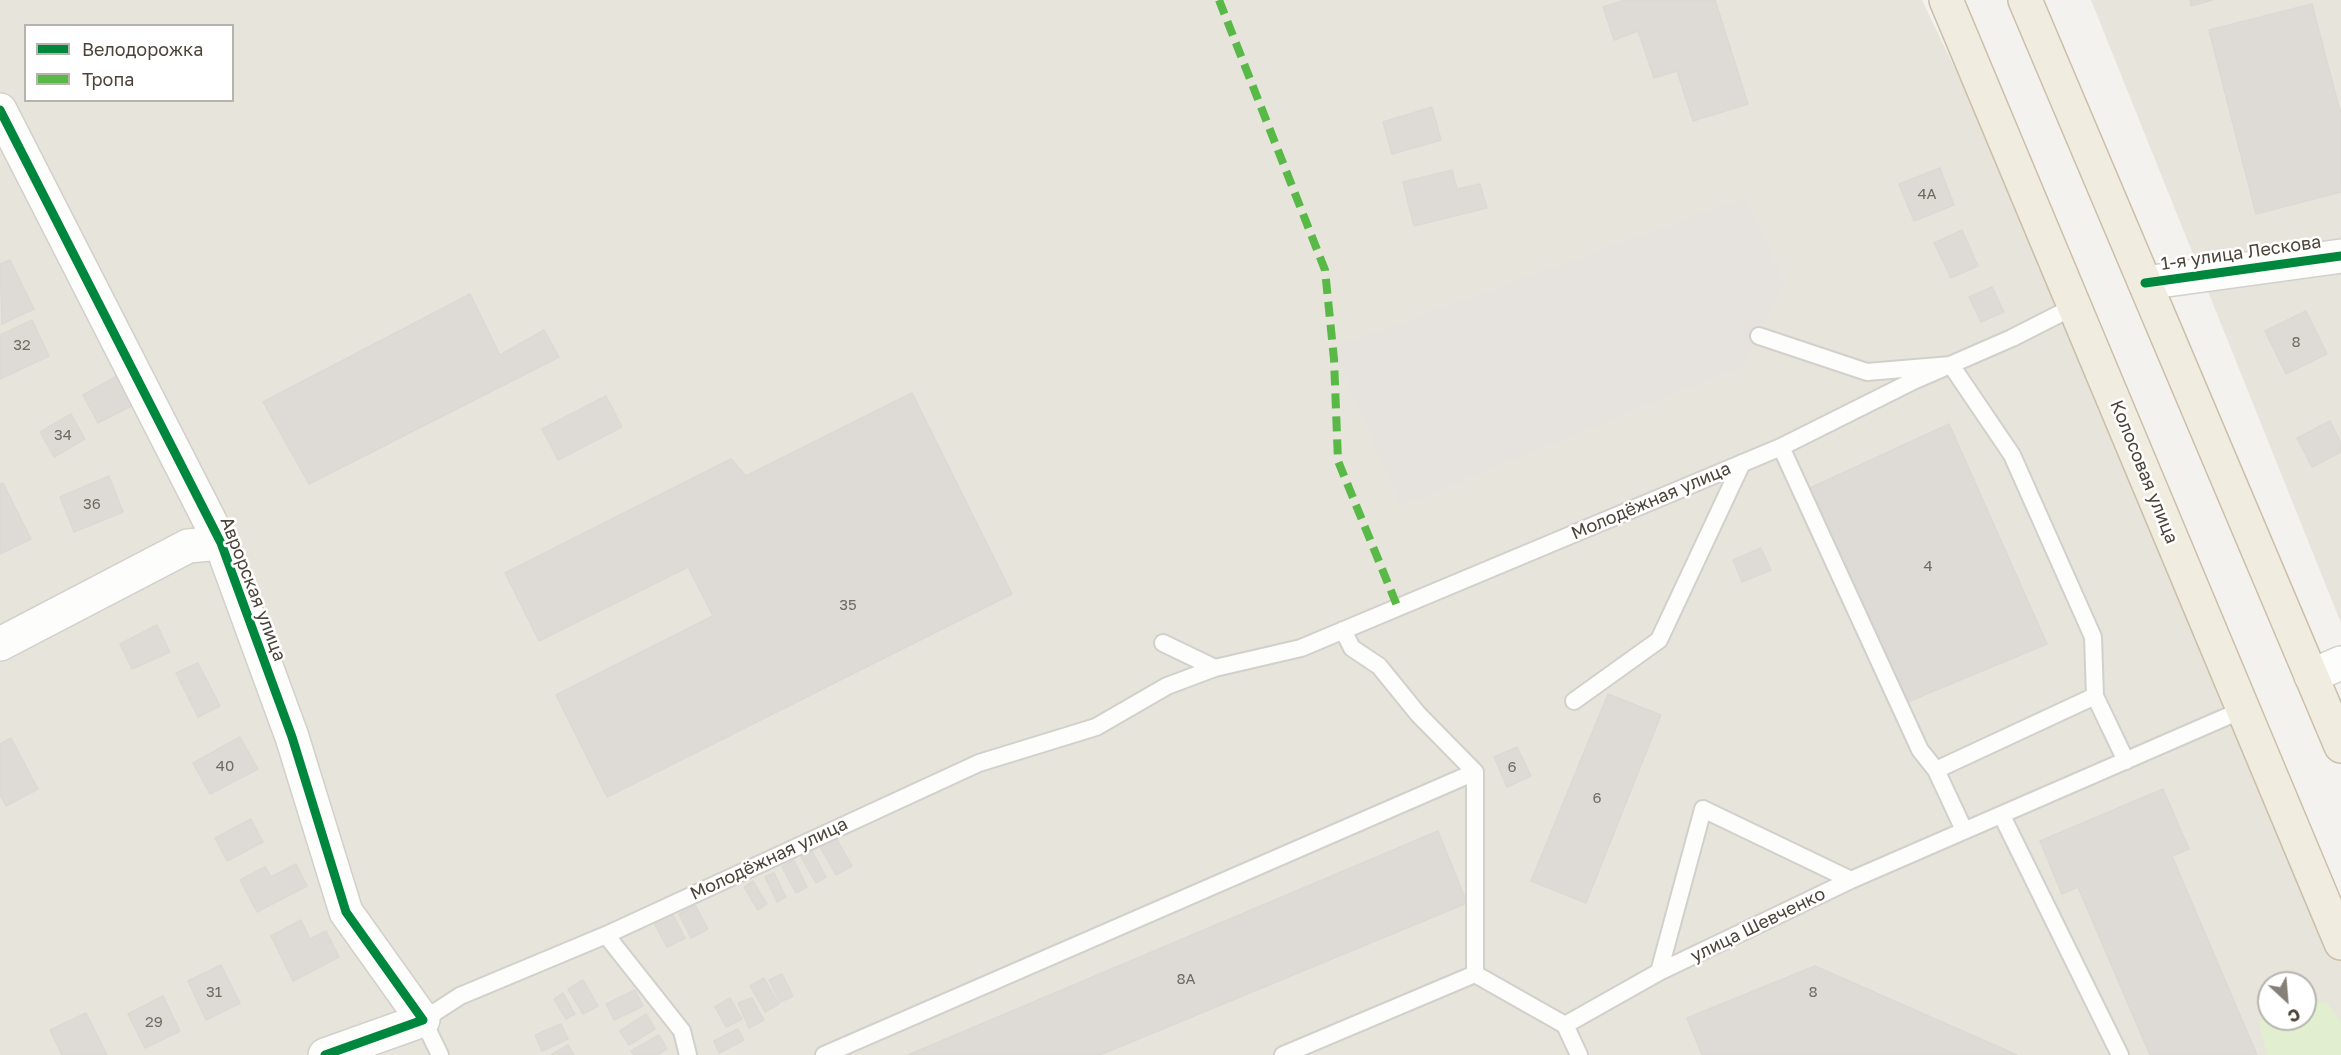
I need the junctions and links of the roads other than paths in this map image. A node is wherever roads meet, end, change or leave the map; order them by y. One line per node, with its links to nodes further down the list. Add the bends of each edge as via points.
1 (1946, 0): 6 (highway, Колосовая улица)
2 (2025, 0): 5 (highway)
3 (0, 110): 11 (street, Аврорская улица)
4 (2341, 256): 5 (street, 1-я улица Лескова)
5 (2145, 284): 17 (highway)
6 (2075, 306): 8 (lane, Молодёжная улица); 20 (highway, Колосовая улица)
7 (1759, 336): 8 (lane, via 1867,372)
8 (1951, 365): 9 (lane, Молодёжная улица); 18 (lane, via 2012,455 2093,637)
9 (1781, 447): 10 (lane, Молодёжная улица); 23 (lane, via 1920,750)
10 (1742, 463): 12 (lane, Молодёжная улица); 19 (lane, via 1659,640)
11 (221, 543): 14 (street, via 188,546); 32 (street, Аврорская улица, via 292,737 346,912)
12 (1342, 630): 16 (lane, Молодёжная улица, via 1300,648); 24 (lane, via 1352,648 1379,666 1418,714)
13 (1163, 643): 16 (lane)
14 (0, 644)
15 (2341, 663): 17 (street)
16 (1215, 668): 28 (lane, Молодёжная улица, via 1167,686 1096,727 979,763)
17 (2311, 676): 21 (highway)
18 (2095, 696): 22 (lane); 23 (lane)
19 (1574, 701)
20 (2242, 710): 22 (lane, улица Шевченко); 29 (highway, Колосовая улица)
21 (2341, 746)
22 (2126, 761): 25 (lane, улица Шевченко)
23 (1936, 770): 26 (lane)
24 (1475, 772): 31 (lane); 37 (lane)
25 (2002, 816): 26 (lane, улица Шевченко); 40 (lane)
26 (1964, 830): 27 (lane, улица Шевченко)
27 (1851, 880): 30 (lane, улица Шевченко); 30 (lane, via 1703,808)
28 (606, 935): 32 (lane, Молодёжная улица, via 460,996); 36 (lane, via 682,1031)
29 (2341, 943)
30 (1659, 972): 33 (lane, улица Шевченко)
31 (1475, 974): 33 (lane); 38 (lane)
32 (423, 1020): 34 (street, Молодёжная улица); 35 (lane, Аврорская улица)
33 (1565, 1025): 39 (lane)
34 (325, 1055)
35 (440, 1055)
36 (688, 1055)
37 (824, 1055)
38 (1283, 1055)
39 (1579, 1055)
40 (2121, 1055)

